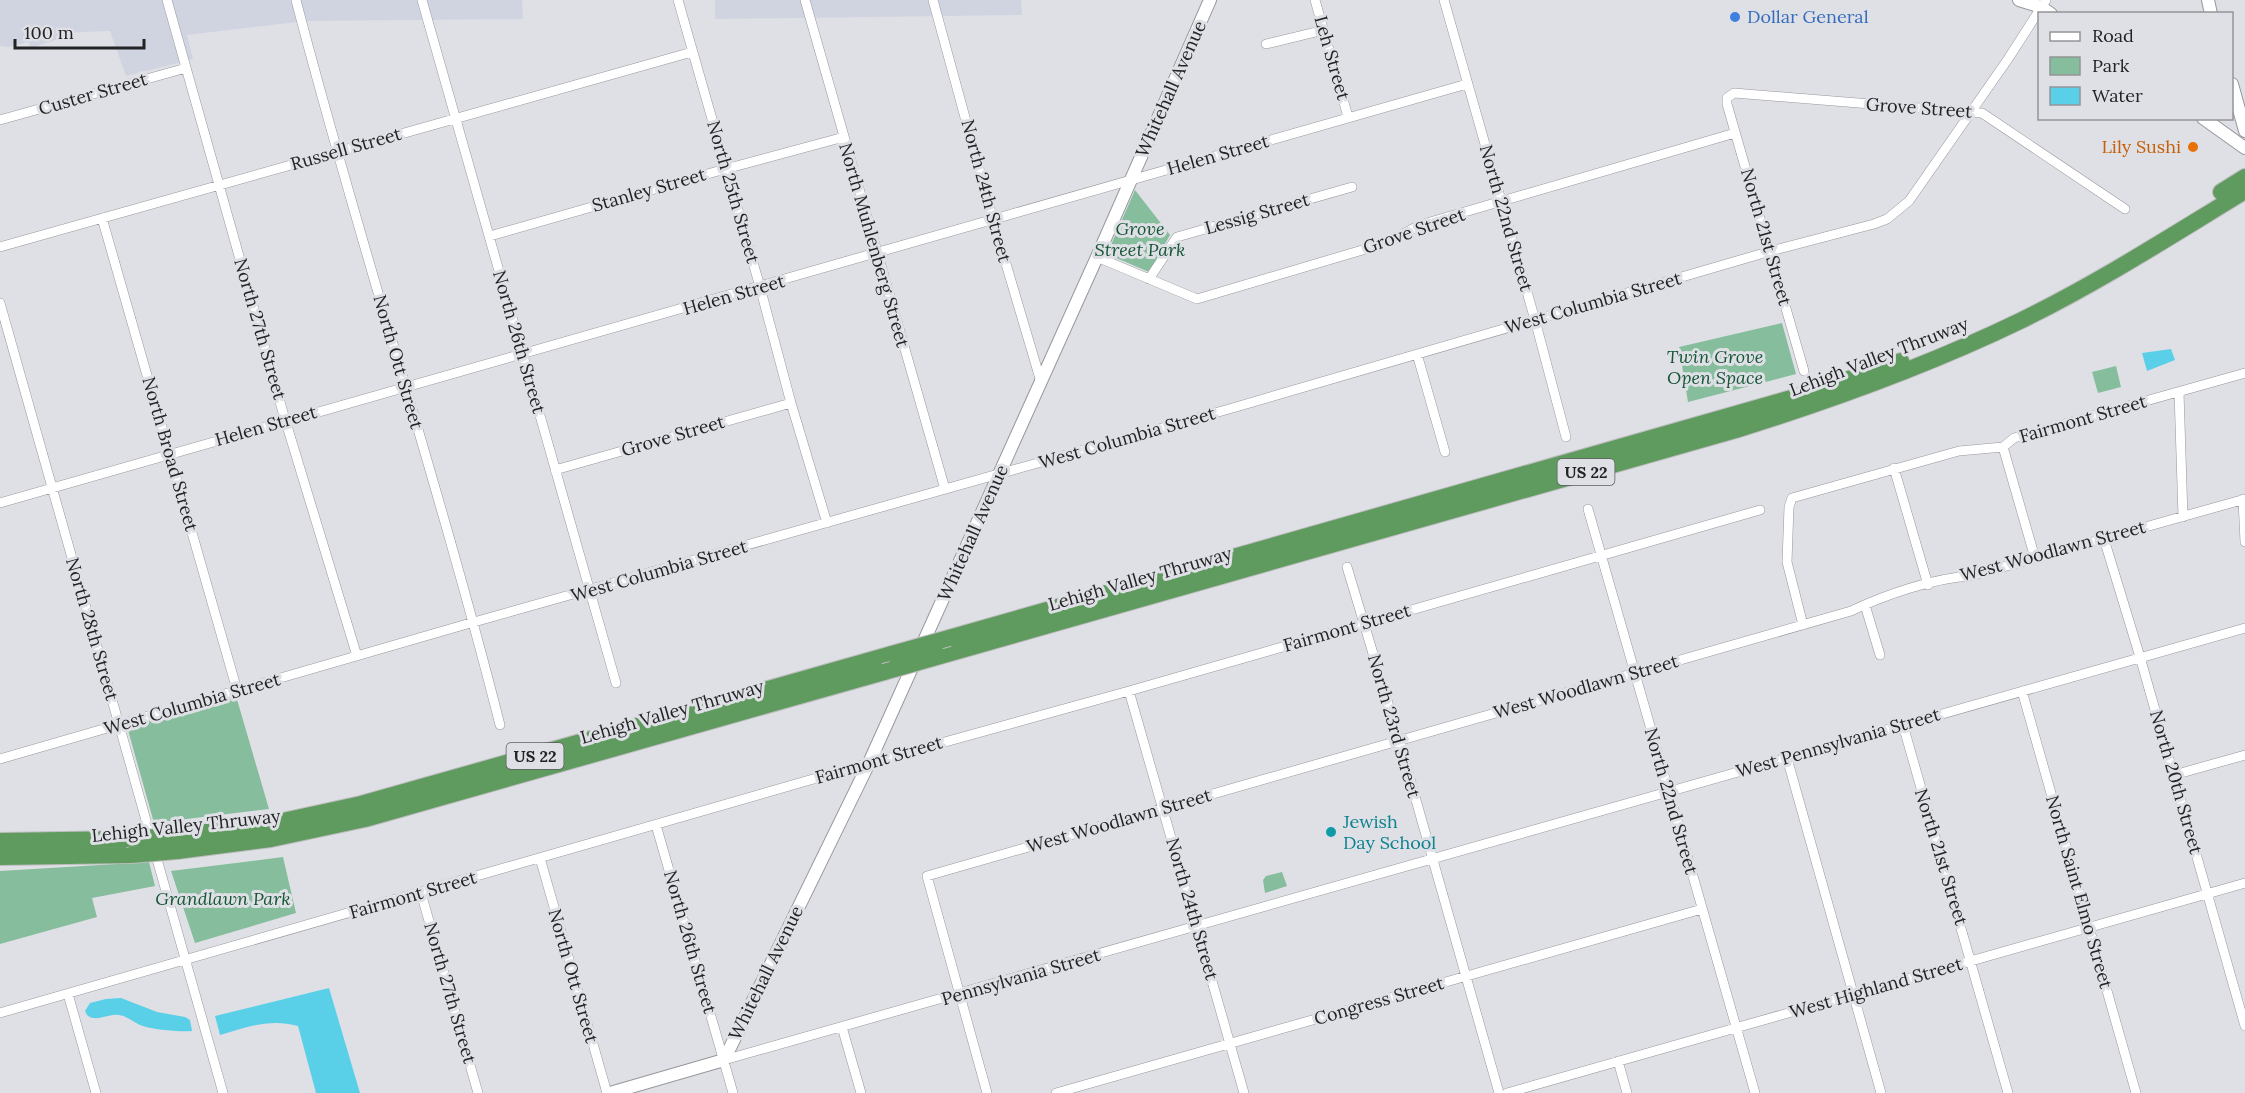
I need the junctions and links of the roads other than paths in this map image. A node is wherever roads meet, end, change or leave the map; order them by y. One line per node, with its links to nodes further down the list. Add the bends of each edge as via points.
1 (167, 0): 15 (street, North 27th Street)
2 (296, 0): 28 (street, North Ott Street)
3 (422, 0): 21 (street, North 26th Street)
4 (678, 0): 14 (street, North 25th Street)
5 (805, 0): 26 (street, North Muhlenberg Street)
6 (933, 0): 39 (street, North 24th Street)
7 (1210, 0): 31 (street, Whitehall Avenue)
8 (1316, 0): 12 (street, Leh Street)
9 (1444, 0): 16 (street, North 22nd Street)
10 (2019, 0): 11 (street)
11 (2042, 5): 19 (street, West Columbia Street)
12 (1324, 30): 13 (street); 20 (street, Leh Street)
13 (1266, 44)
14 (692, 52): 21 (street, Russell Street); 29 (street, North 25th Street)
15 (186, 68): 22 (street, Custer Street); 32 (street, North 27th Street)
16 (1467, 84): 20 (street, Helen Street); 35 (street, North 22nd Street)
17 (2233, 88): 24 (street)
18 (1727, 104): 19 (street, Grove Street, via 1727,98 1734,93); 25 (street, North 21st Street)
19 (1971, 112): 36 (street, Grove Street, via 1982,113); 42 (street, West Columbia Street, via 1928,176 1898,211 1874,224)
20 (1348, 117): 31 (street, Helen Street)
21 (455, 118): 28 (street, Russell Street); 40 (street, North 26th Street)
22 (0, 120)
23 (2206, 120): 27 (street)
24 (2245, 131)
25 (1736, 133): 35 (street, Grove Street); 42 (street, North 21st Street)
26 (844, 137): 29 (street, Stanley Street); 43 (street, North Muhlenberg Street)
27 (2245, 148)
28 (338, 150): 32 (street, Russell Street); 54 (street, North Ott Street)
29 (726, 169): 40 (street, Stanley Street); 46 (street, North 25th Street)
30 (2245, 177): 37 (highway, Lehigh Valley Thruway / US 22)
31 (1131, 180): 39 (street, Helen Street); 44 (street, Whitehall Avenue)
32 (220, 186): 38 (street, Russell Street); 57 (street, North 27th Street)
33 (1352, 187): 45 (street, Lessig Street, via 1177,237)
34 (2245, 191): 37 (highway, Lehigh Valley Thruway / US 22)
35 (1502, 202): 45 (street, Grove Street, via 1420,225 1386,243 1197,299); 48 (street, North 22nd Street)
36 (2125, 209)
37 (2201, 211): 106 (highway, Lehigh Valley Thruway / US 22, bridge, via 2015,310 1929,350 1802,395 362,804); 106 (highway, Lehigh Valley Thruway / US 22, bridge, via 2104,276 2020,321 1934,360 1727,432 365,819 271,839)
38 (102, 218): 41 (street, Russell Street); 61 (street, North Broad Street)
39 (993, 220): 43 (street, Helen Street); 53 (street, North 24th Street)
40 (490, 236): 49 (street, North 26th Street)
41 (0, 247)
42 (1771, 250): 48 (street, West Columbia Street); 51 (street, North 21st Street)
43 (877, 253): 46 (street, Helen Street); 66 (street, North Muhlenberg Street)
44 (1097, 257): 45 (street, Grove Street); 53 (street, Whitehall Avenue)
45 (1149, 279)
46 (760, 287): 49 (street, Helen Street); 56 (street, North 25th Street)
47 (0, 303): 65 (street, North 28th Street)
48 (1535, 320): 50 (street, West Columbia Street); 58 (street, North 22nd Street)
49 (522, 354): 54 (street, Helen Street); 63 (street, North 26th Street)
50 (1417, 354): 60 (street); 64 (street, West Columbia Street)
51 (1804, 371)
52 (2245, 373): 55 (street, Fairmont Street)
53 (1041, 382): 64 (street, Whitehall Avenue)
54 (405, 387): 57 (street, Helen Street); 81 (street, North Ott Street)
55 (2179, 392): 59 (street, Fairmont Street, via 2014,438); 71 (street)
56 (790, 403): 63 (street, Grove Street); 72 (street, North 25th Street)
57 (287, 420): 61 (street, Helen Street); 86 (street, North 27th Street)
58 (1566, 437)
59 (2003, 447): 62 (street, Fairmont Street, via 1959,452); 76 (street)
60 (1445, 452)
61 (169, 454): 65 (street, Helen Street); 90 (street, North Broad Street)
62 (1894, 468): 78 (street); 83 (street, Fairmont Street, via 1791,500 1787,562)
63 (555, 470): 79 (street, North 26th Street)
64 (999, 474): 66 (street, West Columbia Street); 100 (street, Whitehall Avenue)
65 (52, 488): 68 (street, Helen Street); 94 (street, North 28th Street)
66 (945, 489): 72 (street, West Columbia Street)
67 (2244, 499): 71 (street, West Woodlawn Street); 74 (street)
68 (0, 503)
69 (1588, 509): 75 (street, North 22nd Street)
70 (1760, 510): 75 (street, Fairmont Street)
71 (2183, 517): 73 (street, West Woodlawn Street)
72 (827, 523): 79 (street, West Columbia Street)
73 (2104, 539): 76 (street, West Woodlawn Street); 87 (street, North 20th Street)
74 (2245, 542)
75 (1602, 555): 82 (street, Fairmont Street); 88 (street, North 22nd Street)
76 (2035, 558): 78 (street, West Woodlawn Street)
77 (1347, 567): 82 (street, North 23rd Street)
78 (1928, 585): 80 (street, West Woodlawn Street)
79 (590, 590): 81 (street, West Columbia Street); 89 (street, North 26th Street)
80 (1865, 604): 83 (street, West Woodlawn Street); 85 (street)
81 (474, 622): 86 (street, West Columbia Street); 93 (street, North Ott Street)
82 (1364, 622): 91 (street, Fairmont Street); 96 (street, North 23rd Street)
83 (1803, 625): 88 (street, West Woodlawn Street)
84 (2245, 628): 87 (street, West Pennsylvania Street)
85 (1880, 655)
86 (357, 656): 90 (street, West Columbia Street)
87 (2140, 657): 92 (street, West Pennsylvania Street); 101 (street, North 20th Street)
88 (1635, 673): 96 (street, West Woodlawn Street); 102 (street, North 22nd Street)
89 (616, 683)
90 (237, 690): 94 (street, West Columbia Street)
91 (1129, 691): 100 (street, Fairmont Street); 103 (street, North 24th Street)
92 (2022, 691): 95 (street, West Pennsylvania Street); 116 (street, North Saint Elmo Street)
93 (500, 724)
94 (118, 725): 98 (street, West Columbia Street); 117 (street, North 28th Street)
95 (1903, 725): 99 (street, West Pennsylvania Street); 118 (street, North 21st Street)
96 (1399, 740): 103 (street, West Woodlawn Street); 110 (street, North 23rd Street)
97 (2245, 755): 101 (street)
98 (0, 758)
99 (1787, 758): 102 (street, West Pennsylvania Street); 122 (street)
100 (869, 763): 104 (street, Fairmont Street); 129 (street, Whitehall Avenue)
101 (2174, 775): 113 (street, North 20th Street)
102 (1668, 792): 110 (street, West Pennsylvania Street); 114 (street, North 22nd Street)
103 (1163, 808): 115 (street, North 24th Street); 121 (street, West Woodlawn Street, via 927,876)
104 (656, 825): 109 (street, Fairmont Street); 129 (street, North 26th Street)
105 (0, 841): 107 (highway, Lehigh Valley Thruway / US 22)
106 (175, 843): 107 (highway, Lehigh Valley Thruway / US 22, bridge)
107 (128, 847): 108 (highway, Lehigh Valley Thruway / US 22)
108 (0, 857)
109 (540, 858): 112 (street, Fairmont Street); 134 (street, North Ott Street)
110 (1432, 859): 115 (street, Pennsylvania Street); 119 (street, North 23rd Street)
111 (2245, 883): 113 (street, West Highland Street)
112 (421, 892): 117 (street, Fairmont Street); 133 (street, North 27th Street)
113 (2208, 894): 116 (street, West Highland Street); 123 (street, North 20th Street)
114 (1702, 909): 119 (street, Congress Street); 126 (street, North 22nd Street)
115 (1196, 927): 121 (street, Pennsylvania Street); 128 (street, North 24th Street)
116 (2089, 928): 118 (street, West Highland Street); 146 (street, North Saint Elmo Street)
117 (185, 960): 120 (street, Fairmont Street); 132 (street, North 28th Street)
118 (1972, 961): 122 (street, West Highland Street); 145 (street, North 21st Street)
119 (1467, 976): 128 (street, Congress Street); 140 (street, North 23rd Street)
120 (68, 994): 124 (street, Fairmont Street); 131 (street)
121 (961, 994): 127 (street, Pennsylvania Street); 137 (street)
122 (1852, 994): 126 (street, West Highland Street); 144 (street)
123 (2243, 1011): 125 (street, North 20th Street)
124 (0, 1013)
125 (2245, 1026)
126 (1736, 1027): 130 (street, West Highland Street); 143 (street, North 22nd Street)
127 (842, 1028): 129 (street, Pennsylvania Street); 136 (street)
128 (1230, 1043): 138 (street, Congress Street); 139 (street, North 24th Street)
129 (724, 1060): 134 (street, Pennsylvania Street); 135 (street, North 26th Street)
130 (1618, 1061): 141 (street, West Highland Street); 142 (street)
131 (96, 1093)
132 (223, 1093)
133 (478, 1093)
134 (608, 1093)
135 (733, 1093)
136 (861, 1093)
137 (987, 1093)
138 (1056, 1093)
139 (1244, 1093)
140 (1499, 1093)
141 (1507, 1093)
142 (1627, 1093)
143 (1755, 1093)
144 (1881, 1093)
145 (2008, 1093)
146 (2136, 1093)

